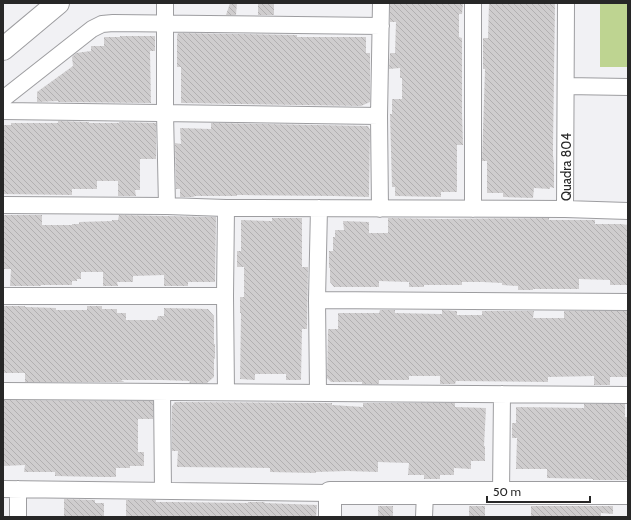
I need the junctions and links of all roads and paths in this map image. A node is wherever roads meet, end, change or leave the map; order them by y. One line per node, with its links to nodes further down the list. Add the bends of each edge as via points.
1 (58, 3): 8 (street)
2 (165, 3): 6 (street)
3 (381, 3): 7 (street)
4 (473, 3): 20 (street)
5 (566, 3): 9 (street, Quadra 804)
6 (165, 24): 7 (street); 11 (street, via 114,23 92,28); 13 (street)
7 (381, 26): 14 (street)
8 (3, 49)
9 (566, 86): 10 (street); 21 (street, Quadra 804)
10 (628, 87)
11 (3, 99)
12 (3, 111): 13 (street)
13 (165, 113): 14 (street); 16 (street)
14 (379, 116): 19 (street)
15 (3, 205): 16 (street)
16 (167, 206): 17 (street)
17 (226, 208): 18 (street); 24 (street)
18 (319, 208): 19 (street); 25 (street)
19 (380, 209): 20 (street)
20 (473, 209): 21 (street)
21 (565, 209): 22 (street, Quadra 804)
22 (628, 210)
23 (3, 296): 24 (street)
24 (225, 296): 29 (street)
25 (317, 300): 26 (street); 30 (street)
26 (628, 302)
27 (3, 391): 28 (street)
28 (162, 392): 29 (street); 34 (street)
29 (226, 392): 30 (street)
30 (318, 393): 31 (street)
31 (502, 394): 32 (street); 37 (street)
32 (628, 395)
33 (11, 489): 34 (street); 39 (street)
34 (163, 491): 35 (street)
35 (330, 492): 36 (street); 40 (street)
36 (425, 493): 37 (street); 41 (street)
37 (501, 493): 38 (street)
38 (628, 493)
39 (18, 517)
40 (330, 517)
41 (424, 517)

